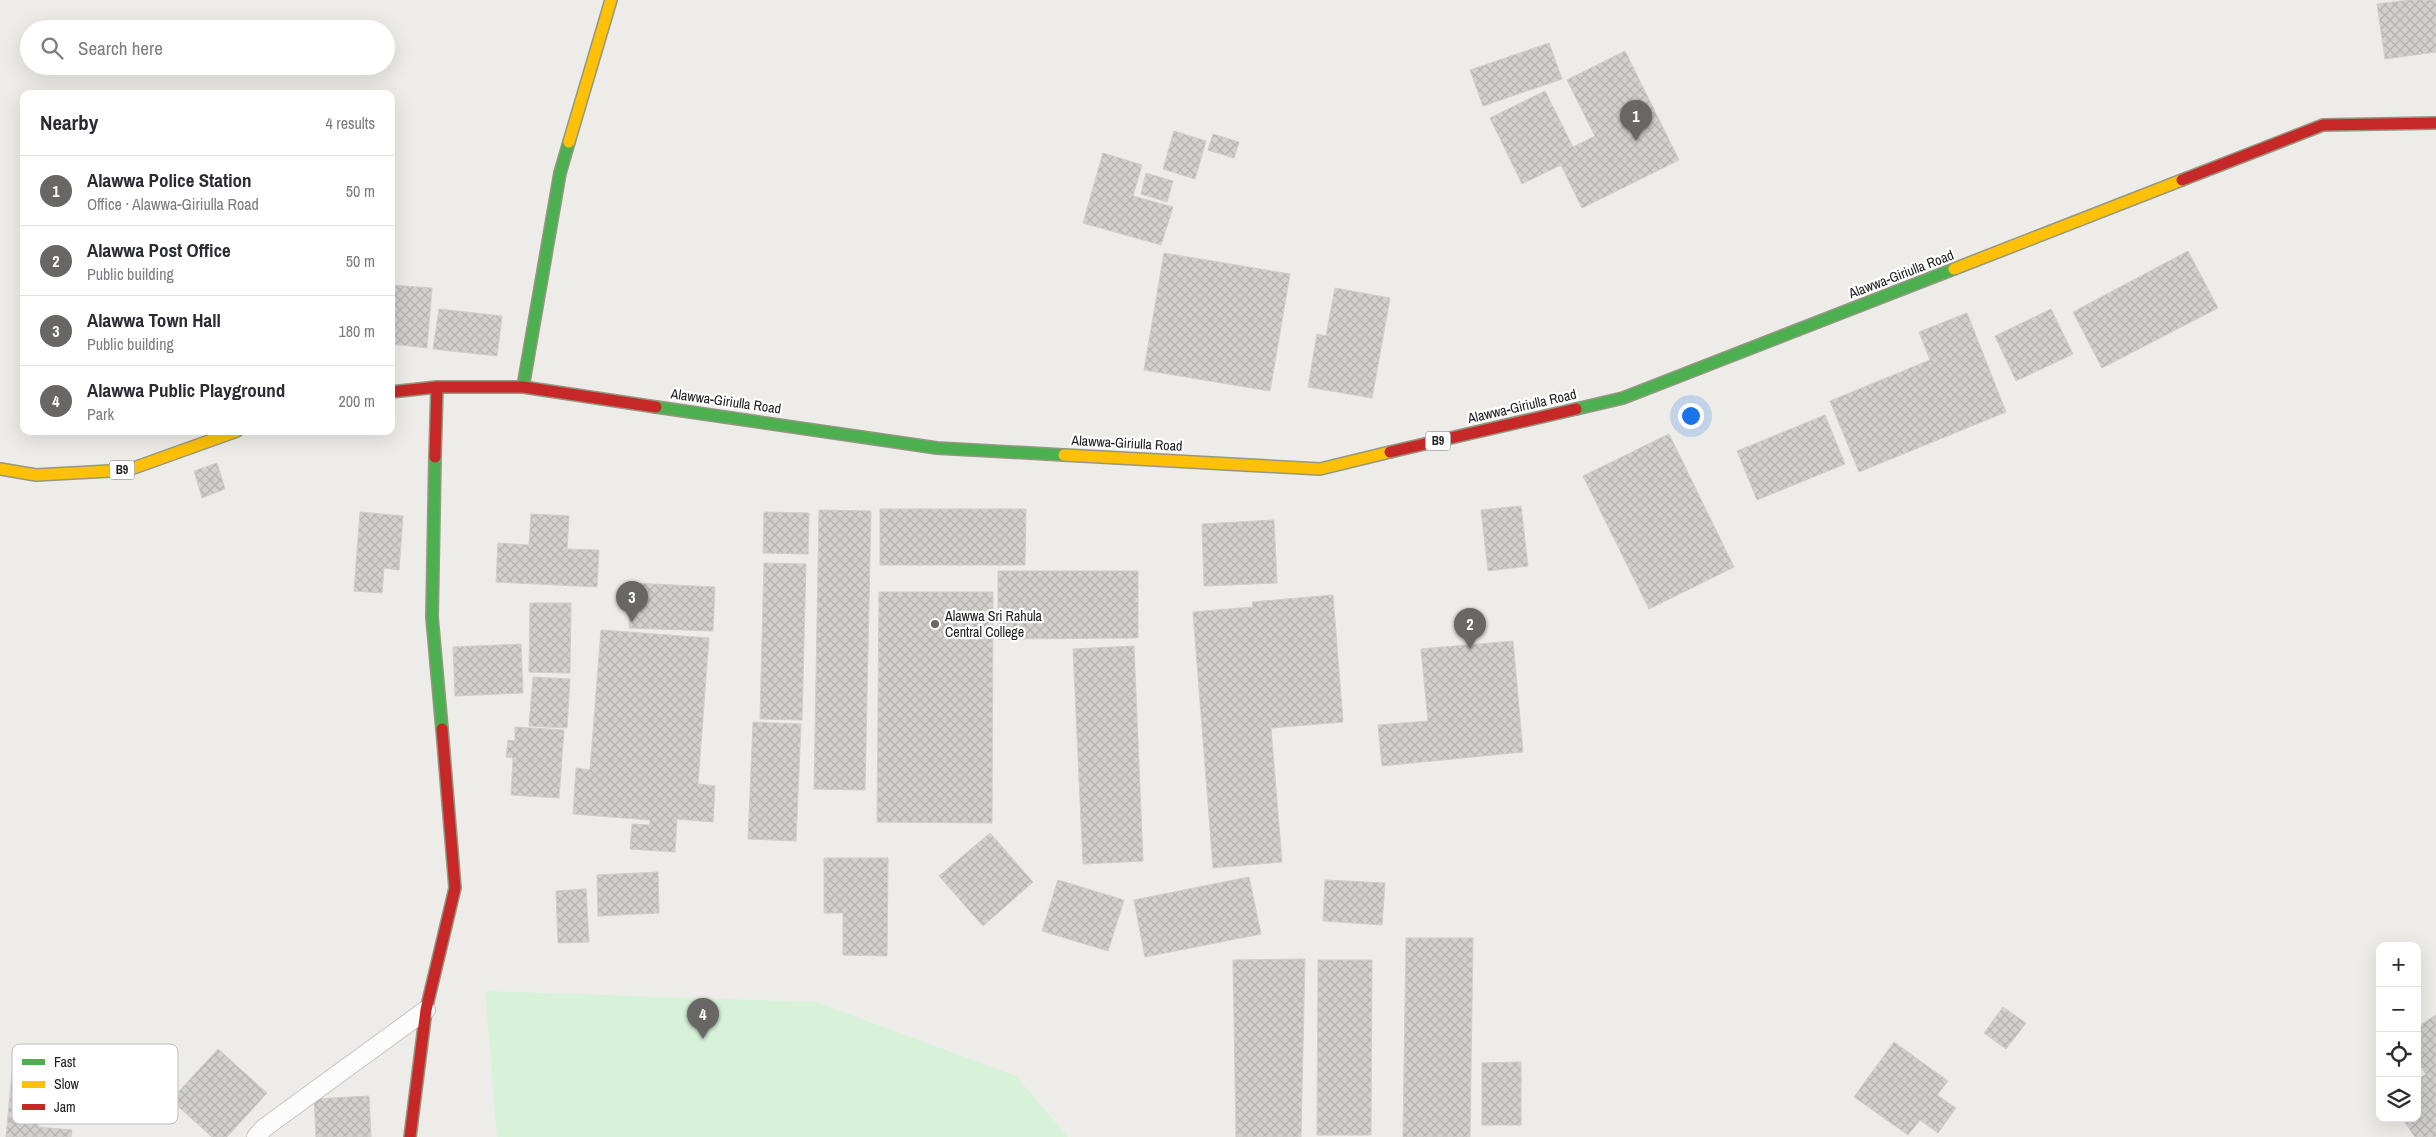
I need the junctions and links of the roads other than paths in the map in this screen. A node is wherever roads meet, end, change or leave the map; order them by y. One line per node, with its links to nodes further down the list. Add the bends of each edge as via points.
1 (612, 0): 4 (main road, via 560,173)
2 (2436, 123): 4 (main road, Alawwa-Giriulla Road / B9, via 2323,125 1624,398 1320,469 937,448)
3 (437, 387): 4 (main road, Alawwa-Giriulla Road / B9); 5 (main road, Alawwa-Giriulla Road / B9); 8 (main road, via 432,617 455,888)
4 (523, 387)
5 (395, 392)
6 (226, 435): 7 (main road, B9, via 128,470 36,475)
7 (0, 469)
8 (426, 1010): 9 (lane); 10 (main road)
9 (256, 1137)
10 (410, 1137)

